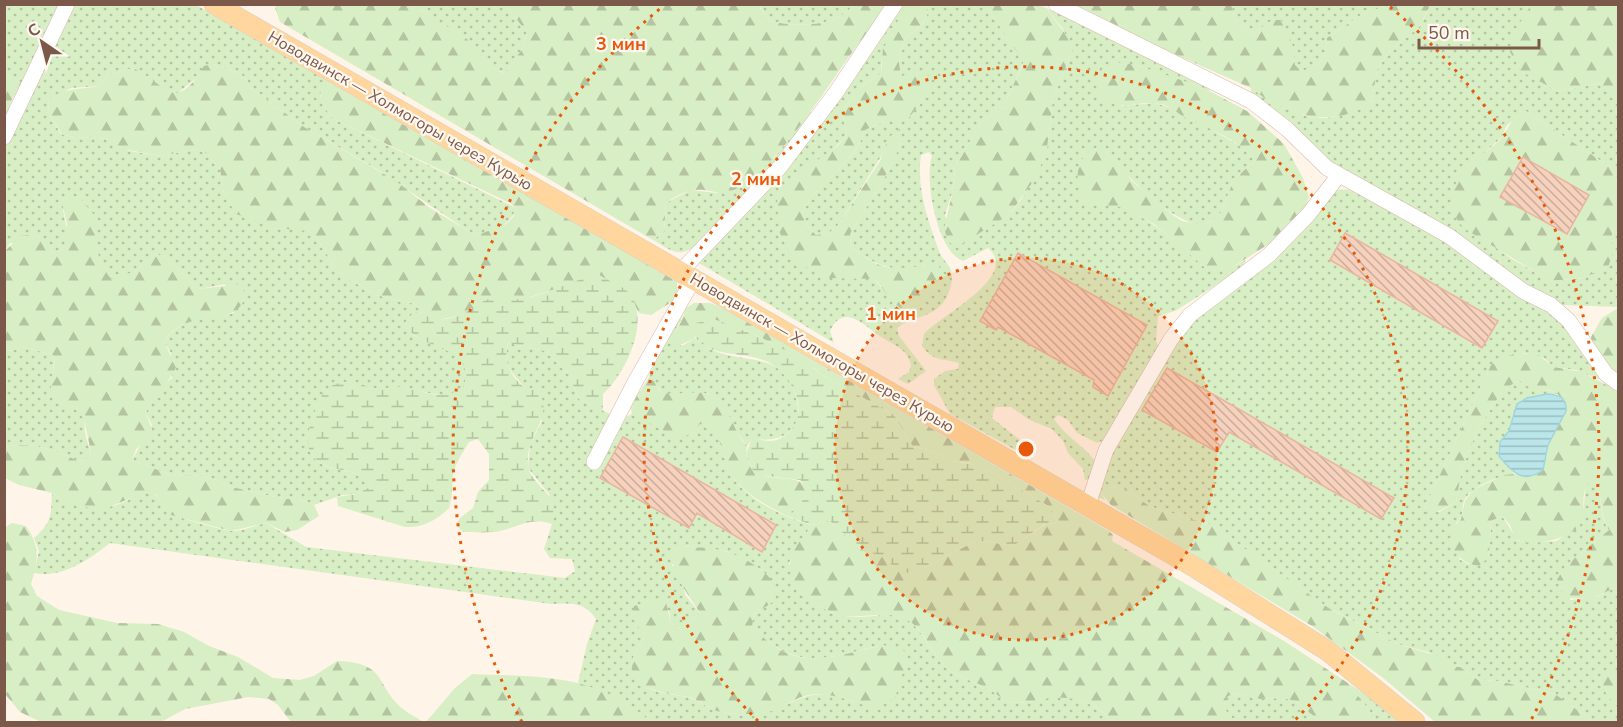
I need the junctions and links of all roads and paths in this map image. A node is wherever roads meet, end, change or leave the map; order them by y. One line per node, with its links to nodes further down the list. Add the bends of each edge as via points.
1 (67, 4): 5 (lane)
2 (214, 4): 7 (main road, Новодвинск — Холмогоры через Курью)
3 (896, 4): 7 (lane, via 780,167)
4 (1056, 4): 6 (lane, via 1251,101)
5 (4, 136)
6 (1340, 175): 8 (lane, via 1449,236 1523,291 1551,305 1569,321 1606,374); 10 (lane, via 1269,255 1190,315 1171,339 1106,450)
7 (687, 276): 9 (lane); 10 (main road, Новодвинск — Холмогоры через Курью)
8 (1618, 383)
9 (594, 462)
10 (1088, 505): 11 (main road, Новодвинск — Холмогоры через Курью, via 1328,651)
11 (1415, 723)

